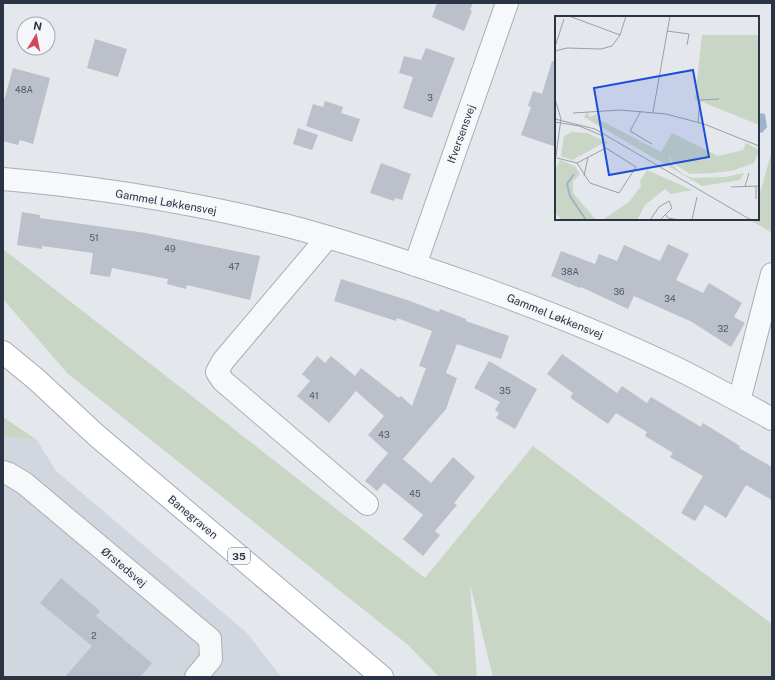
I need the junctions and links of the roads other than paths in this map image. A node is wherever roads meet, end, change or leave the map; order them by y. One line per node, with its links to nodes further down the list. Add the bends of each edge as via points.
1 (507, 3): 4 (street, Ifversensvej)
2 (3, 179): 3 (street, Gammel Løkkensvej, via 60,184 167,201 288,226)
3 (328, 238): 4 (street, Gammel Løkkensvej); 12 (street, via 223,361 217,372 223,382)
4 (415, 265): 8 (street, Gammel Løkkensvej, via 596,333 679,370)
5 (772, 274): 8 (street)
6 (3, 352): 10 (main road, Banegraven / 35)
7 (3, 372): 10 (main road, Banegraven / 35)
8 (739, 401): 9 (street, Gammel Løkkensvej)
9 (772, 419)
10 (96, 435): 14 (main road, Banegraven / 35)
11 (3, 472): 13 (street, Ørstedsvej, via 24,483 210,639 211,659)
12 (367, 504)
13 (196, 677)
14 (382, 677)

